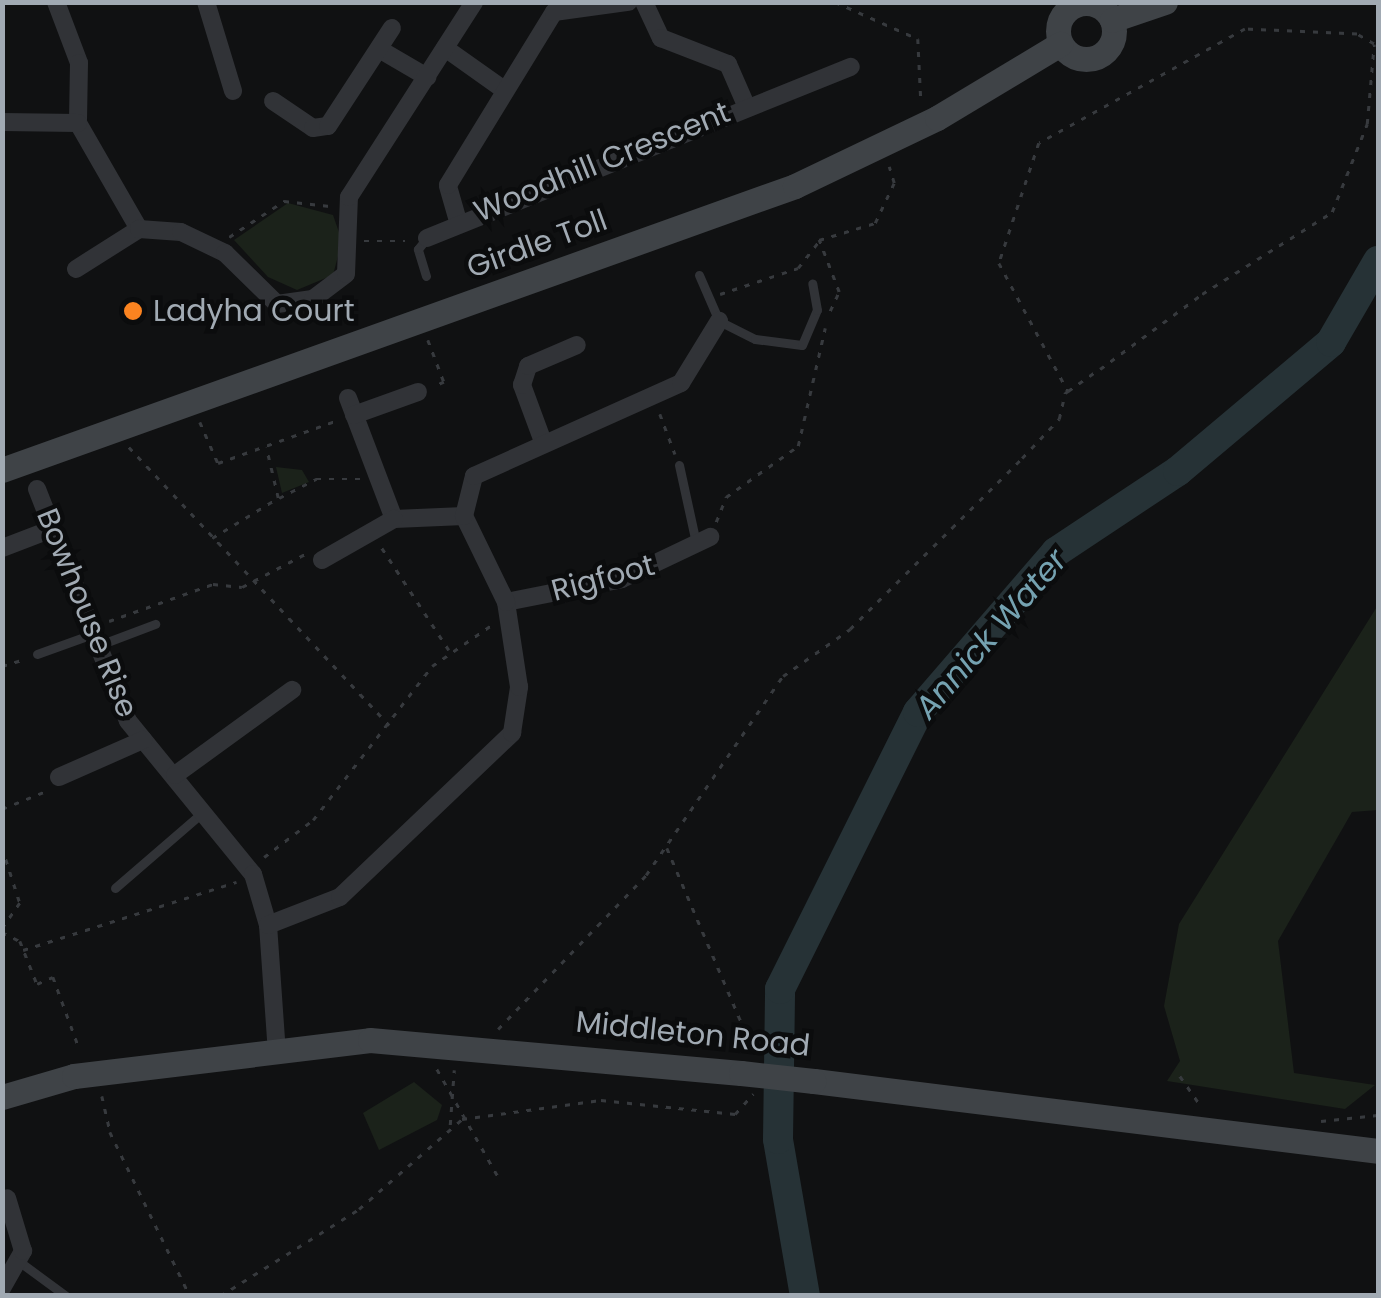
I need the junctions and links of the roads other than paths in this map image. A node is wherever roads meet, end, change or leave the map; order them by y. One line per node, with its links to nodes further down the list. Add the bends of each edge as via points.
1 (56, 2): 20 (street, via 79,64)
2 (474, 2): 11 (street)
3 (628, 2): 15 (street, Woodhill Crescent, via 554,12)
4 (644, 2): 18 (street, Woodhill Crescent, via 661,38 728,64)
5 (1165, 2): 8 (main road)
6 (208, 3): 16 (street)
7 (1073, 4): 8 (main road, via 1092,4); 10 (main road, via 1062,17)
8 (1112, 20): 10 (main road, via 1110,47 1094,58)
9 (392, 28): 12 (street)
10 (1060, 44): 33 (main road, Girdle Toll, via 918,127 795,186)
11 (445, 48): 14 (street); 15 (street)
12 (379, 49): 14 (street); 17 (street, via 328,126 313,128)
13 (851, 67): 18 (street, Woodhill Crescent)
14 (427, 76): 22 (street, via 349,197 353,238 346,274 314,299 277,304 214,248)
15 (504, 90): 21 (street, Woodhill Crescent, via 448,185)
16 (234, 91)
17 (273, 101)
18 (745, 103): 21 (street, Woodhill Crescent)
19 (2, 122): 20 (street)
20 (78, 123): 22 (street)
21 (458, 220): 23 (street, Woodhill Crescent)
22 (139, 229): 24 (street)
23 (427, 238): 26 (lane, via 418,248)
24 (76, 268)
25 (699, 275): 28 (lane)
26 (426, 276)
27 (812, 283): 28 (lane, via 816,310 802,346 755,340)
28 (719, 321): 31 (street, via 681,383)
29 (577, 346): 31 (street, via 528,366 522,385)
30 (418, 392): 36 (street, via 351,406)
31 (542, 439): 35 (street, via 474,476)
32 (679, 464): 38 (lane, Rigfoot)
33 (10, 467)
34 (37, 488): 37 (street, Bowhouse Rise)
35 (464, 516): 36 (street); 41 (street)
36 (394, 519): 40 (street)
37 (52, 529): 39 (street); 43 (street, Bowhouse Rise)
38 (703, 540): 41 (street, Rigfoot, via 622,579)
39 (2, 548)
40 (322, 560)
41 (507, 610): 51 (street, via 517,715 498,752 340,897)
42 (155, 624): 43 (lane)
43 (99, 638): 44 (lane); 46 (street, Bowhouse Rise)
44 (37, 654)
45 (292, 690): 47 (street)
46 (143, 740): 47 (street, Bowhouse Rise); 48 (street)
47 (174, 775): 49 (street, Bowhouse Rise)
48 (59, 777)
49 (206, 810): 50 (lane); 51 (street, Bowhouse Rise, via 250,870)
50 (114, 888)
51 (268, 925): 52 (street, Bowhouse Rise)
52 (277, 1053): 53 (main road, Middleton Road, via 74,1076); 54 (main road, Middleton Road, bridge, via 370,1040 497,1045)
53 (2, 1097)
54 (1378, 1149)
55 (7, 1198): 56 (street, via 23,1250)
56 (18, 1260): 57 (street); 58 (lane)
57 (2, 1288)
58 (66, 1296)

